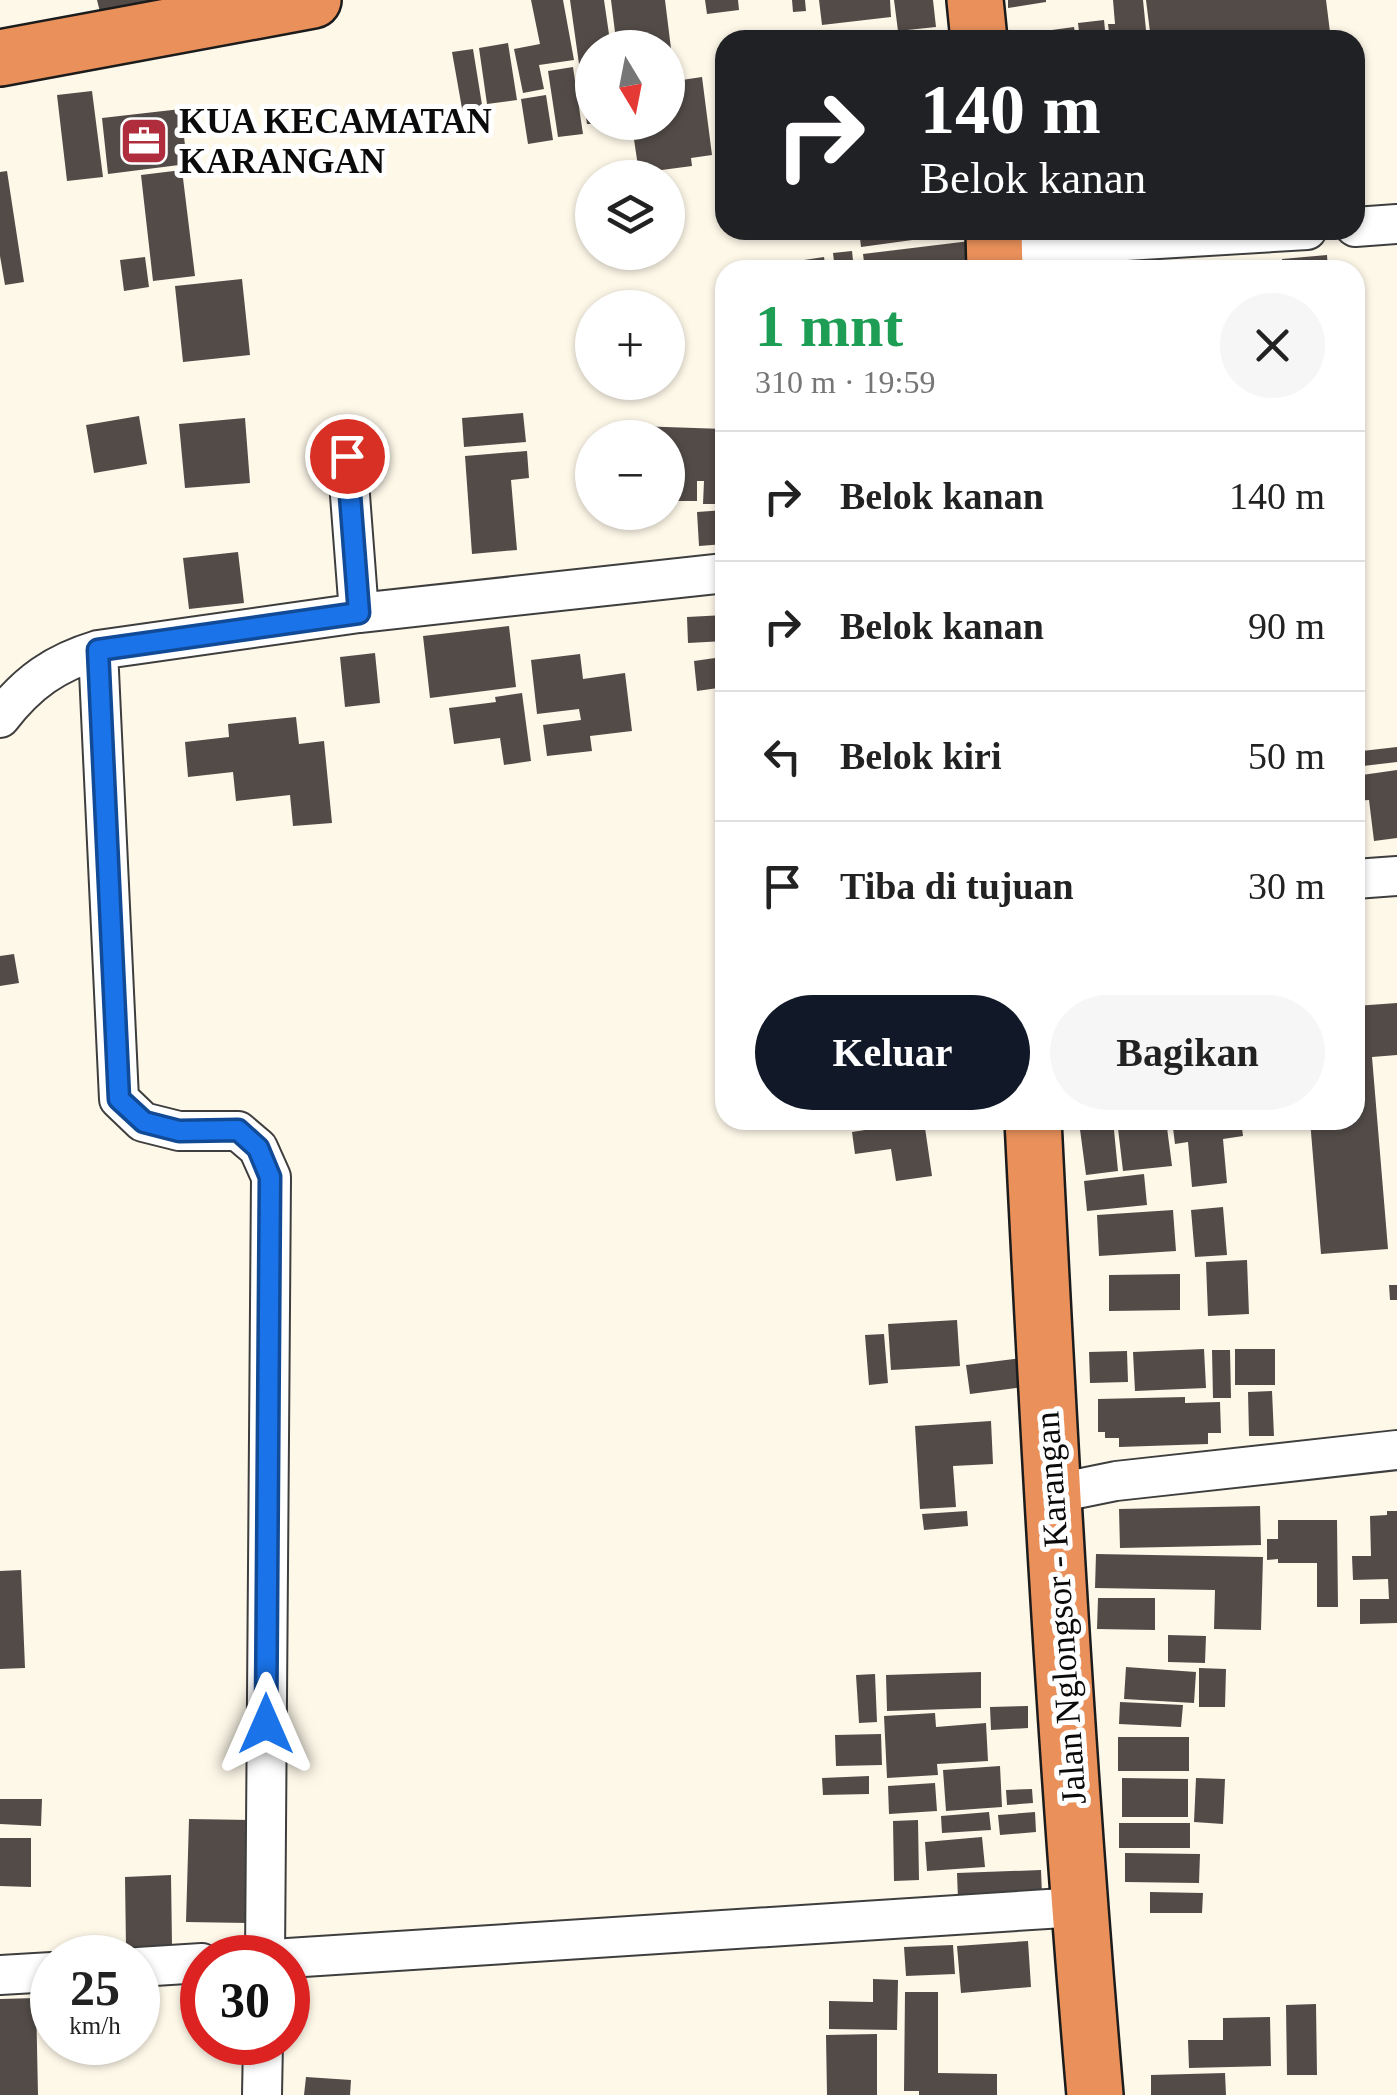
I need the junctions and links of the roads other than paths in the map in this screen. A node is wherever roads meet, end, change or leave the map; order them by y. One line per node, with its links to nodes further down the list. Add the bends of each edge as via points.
1 (313, 0): 4 (highway)
2 (975, 0): 3 (highway)
3 (978, 30)
4 (0, 58)
5 (1397, 224): 6 (street)
6 (1365, 226)
7 (1151, 240): 8 (street)
8 (995, 250)
9 (347, 456): 11 (street)
10 (715, 574): 11 (street)
11 (359, 613): 12 (street)
12 (98, 650): 13 (street, via 48,671); 20 (street, via 119,1099 144,1122 179,1131 238,1130 258,1148 270,1177)
13 (0, 718)
14 (1397, 876): 15 (street)
15 (1365, 878)
16 (1034, 1130): 18 (highway, Jalan Nglongsor - Karangan)
17 (1397, 1450): 18 (street)
18 (1052, 1494): 19 (highway, Jalan Nglongsor - Karangan)
19 (1079, 1907): 21 (street); 26 (highway, Jalan Nglongsor - Karangan)
20 (265, 1935)
21 (310, 1957)
22 (30, 1973): 23 (street)
23 (0, 1974)
24 (263, 2065): 25 (street)
25 (262, 2095)
26 (1095, 2095)

